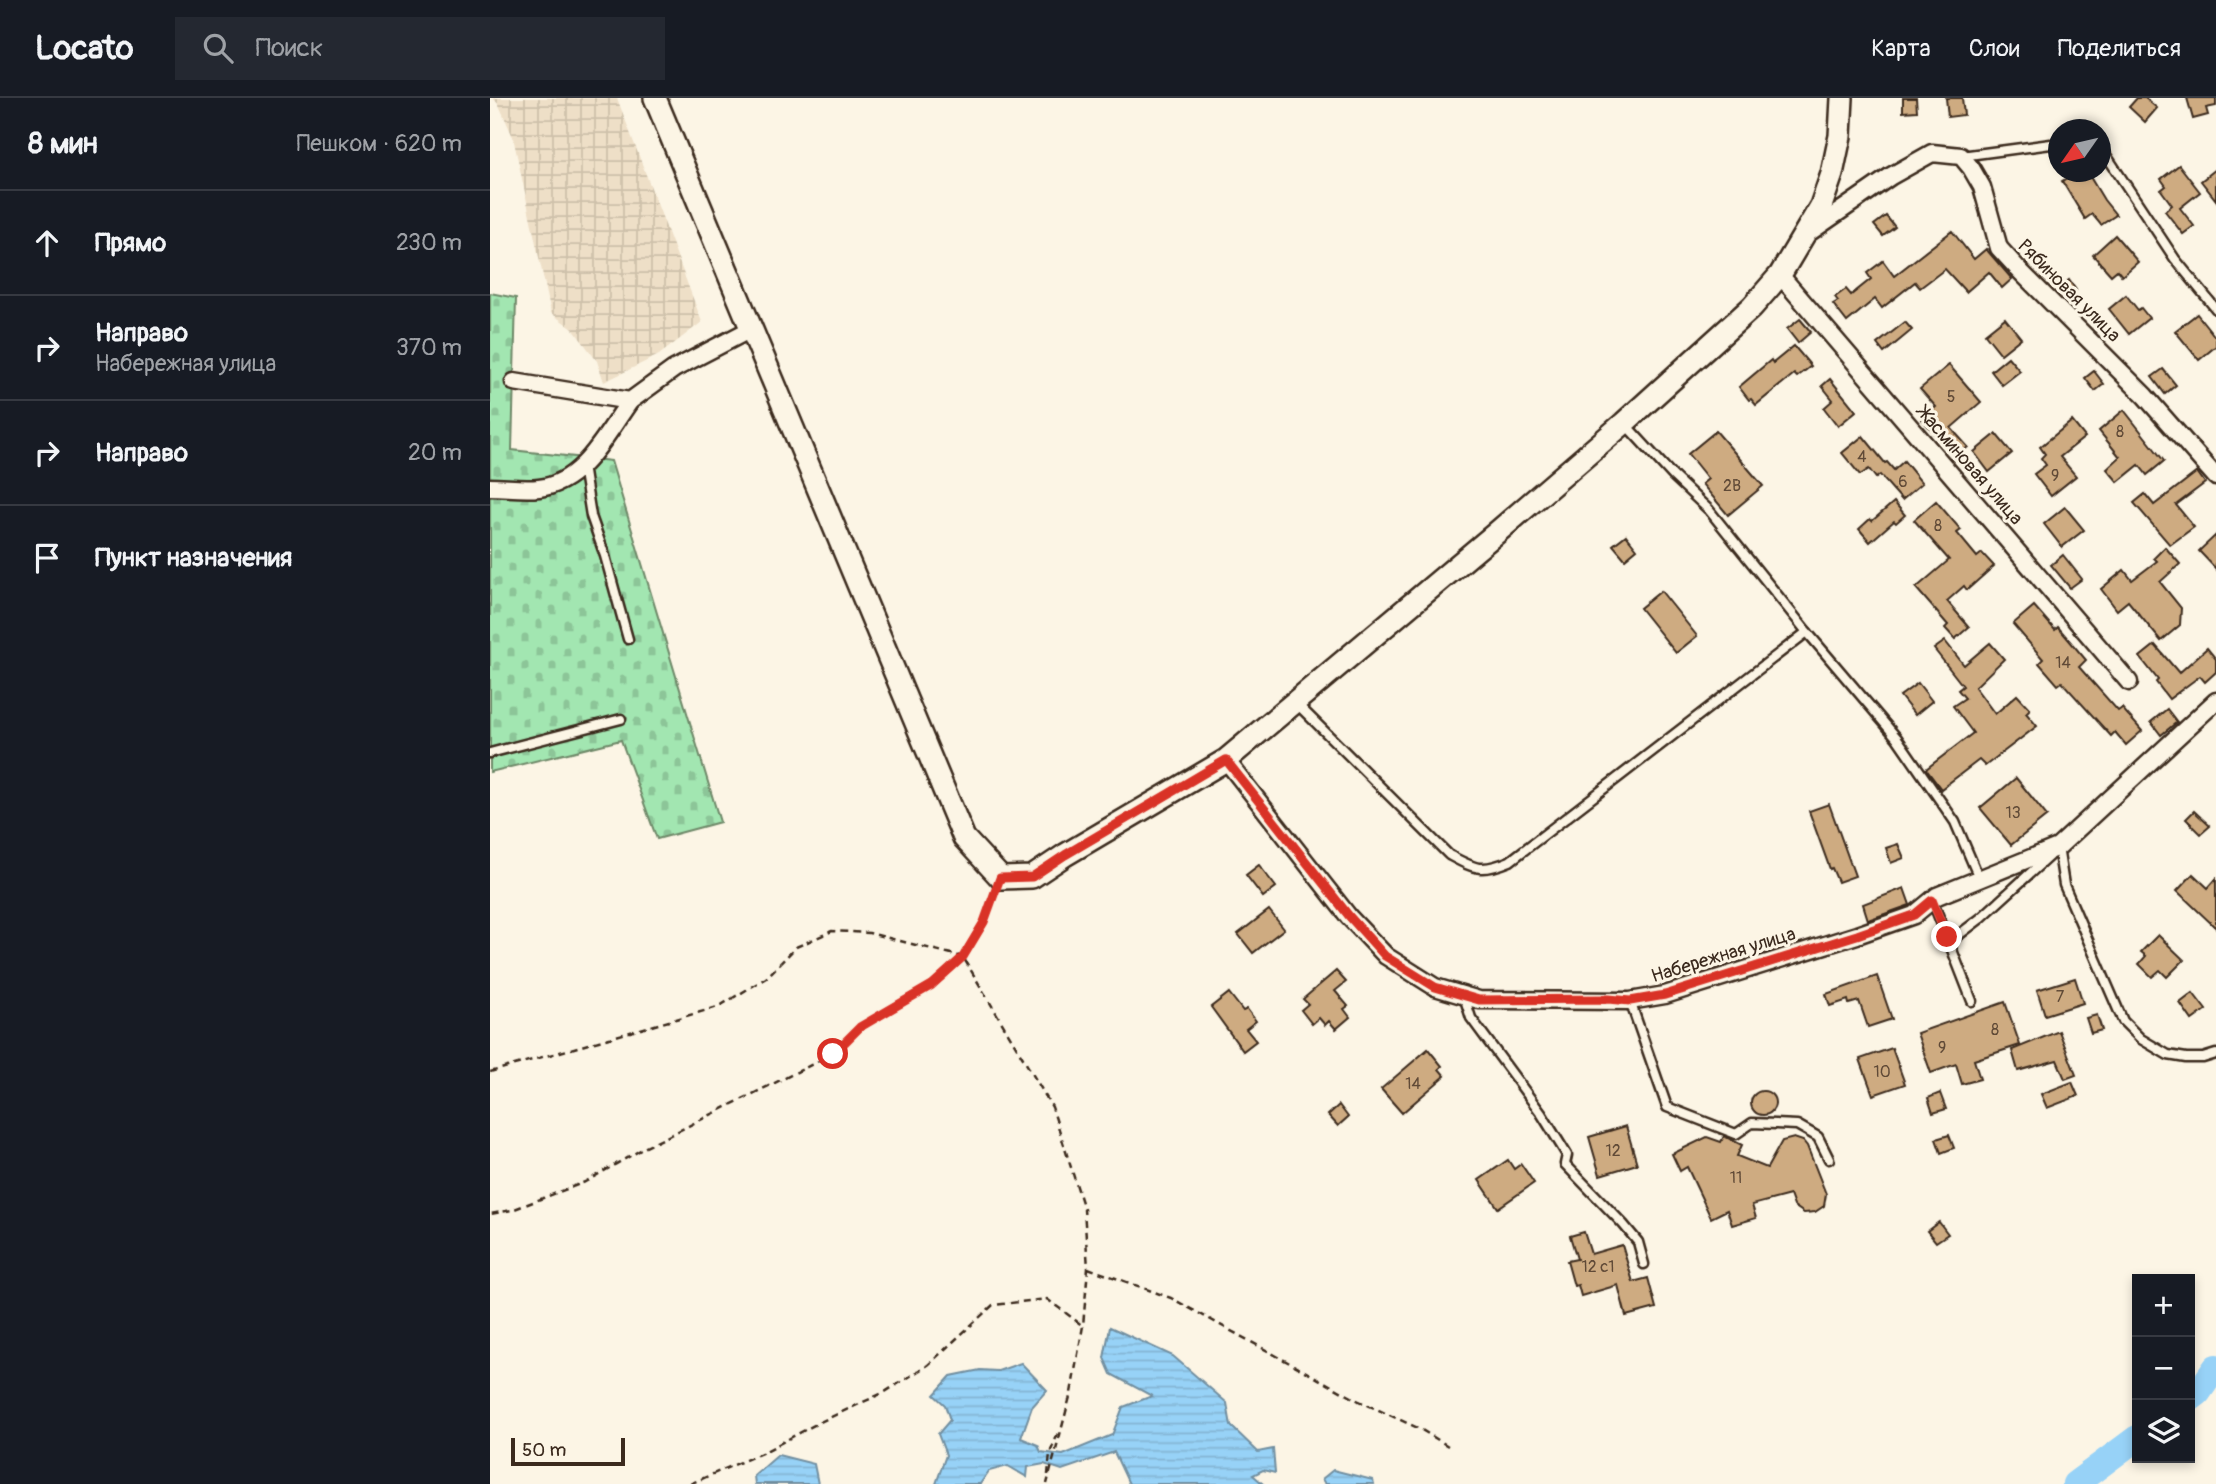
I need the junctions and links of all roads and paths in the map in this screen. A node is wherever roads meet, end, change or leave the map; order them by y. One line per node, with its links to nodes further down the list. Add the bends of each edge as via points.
1 (655, 98): 9 (street)
2 (1842, 98): 6 (street, via 1832,174)
3 (2048, 144): 4 (lane)
4 (1961, 156): 6 (street, via 1932,153); 14 (street, Рябиновая улица, via 1982,187 1999,248 2145,396)
5 (2111, 163): 8 (lane, via 2175,259)
6 (1805, 236): 7 (street)
7 (1780, 275): 12 (street, via 1752,307); 18 (street, Жасминовая улица)
8 (2216, 309)
9 (751, 329): 11 (street, via 674,369); 25 (street, via 964,838)
10 (514, 382): 11 (street)
11 (630, 401): 13 (street)
12 (1623, 423): 16 (lane, via 1709,510); 19 (street)
13 (583, 466): 15 (street, via 565,481 540,488); 17 (lane, via 591,516)
14 (2216, 477)
15 (490, 487)
16 (1807, 632): 19 (lane, via 1510,861 1489,869 1449,855); 26 (lane, via 1897,738 1955,822)
17 (628, 639)
18 (2129, 682)
19 (1295, 701): 23 (street)
20 (2216, 701): 24 (street, Набережная улица)
21 (621, 719): 22 (lane)
22 (490, 753)
23 (1226, 760): 25 (street, via 1032,877); 30 (street, Набережная улица, via 1385,956 1435,987)
24 (2059, 847): 26 (street, Набережная улица); 28 (lane, via 1966,930); 33 (lane, via 2064,885 2123,1021 2141,1039 2168,1055 2203,1058)
25 (1000, 878): 29 (path, via 984,922)
26 (1979, 878): 27 (street, Набережная улица)
27 (1932, 900): 28 (lane); 31 (street, Набережная улица, via 1914,915 1857,935 1665,995)
28 (1947, 937): 32 (lane)
29 (963, 957): 34 (path, via 869,933 832,931 796,947 766,978 718,1007); 36 (path, via 932,985 860,1027 833,1054 585,1182); 38 (path, via 1052,1107 1083,1209)
30 (1464, 996): 31 (street, Набережная улица, via 1479,1000); 37 (lane, via 1471,1018 1567,1155 1565,1164 1623,1224 1637,1242)
31 (1630, 1001): 35 (lane, via 1667,1107 1736,1134 1752,1123 1797,1125 1818,1138)
32 (1972, 1001)
33 (2216, 1054)
34 (490, 1072)
35 (1829, 1158)
36 (490, 1214)
37 (1644, 1265)
38 (1088, 1268): 39 (path); 41 (path, via 1171,1298)
39 (1083, 1326): 40 (path); 43 (path, via 1047,1298 993,1305 928,1365 885,1392)
40 (1064, 1421): 42 (path); 42 (path, via 1050,1453)
41 (1448, 1446)
42 (1047, 1483)
43 (691, 1484)

